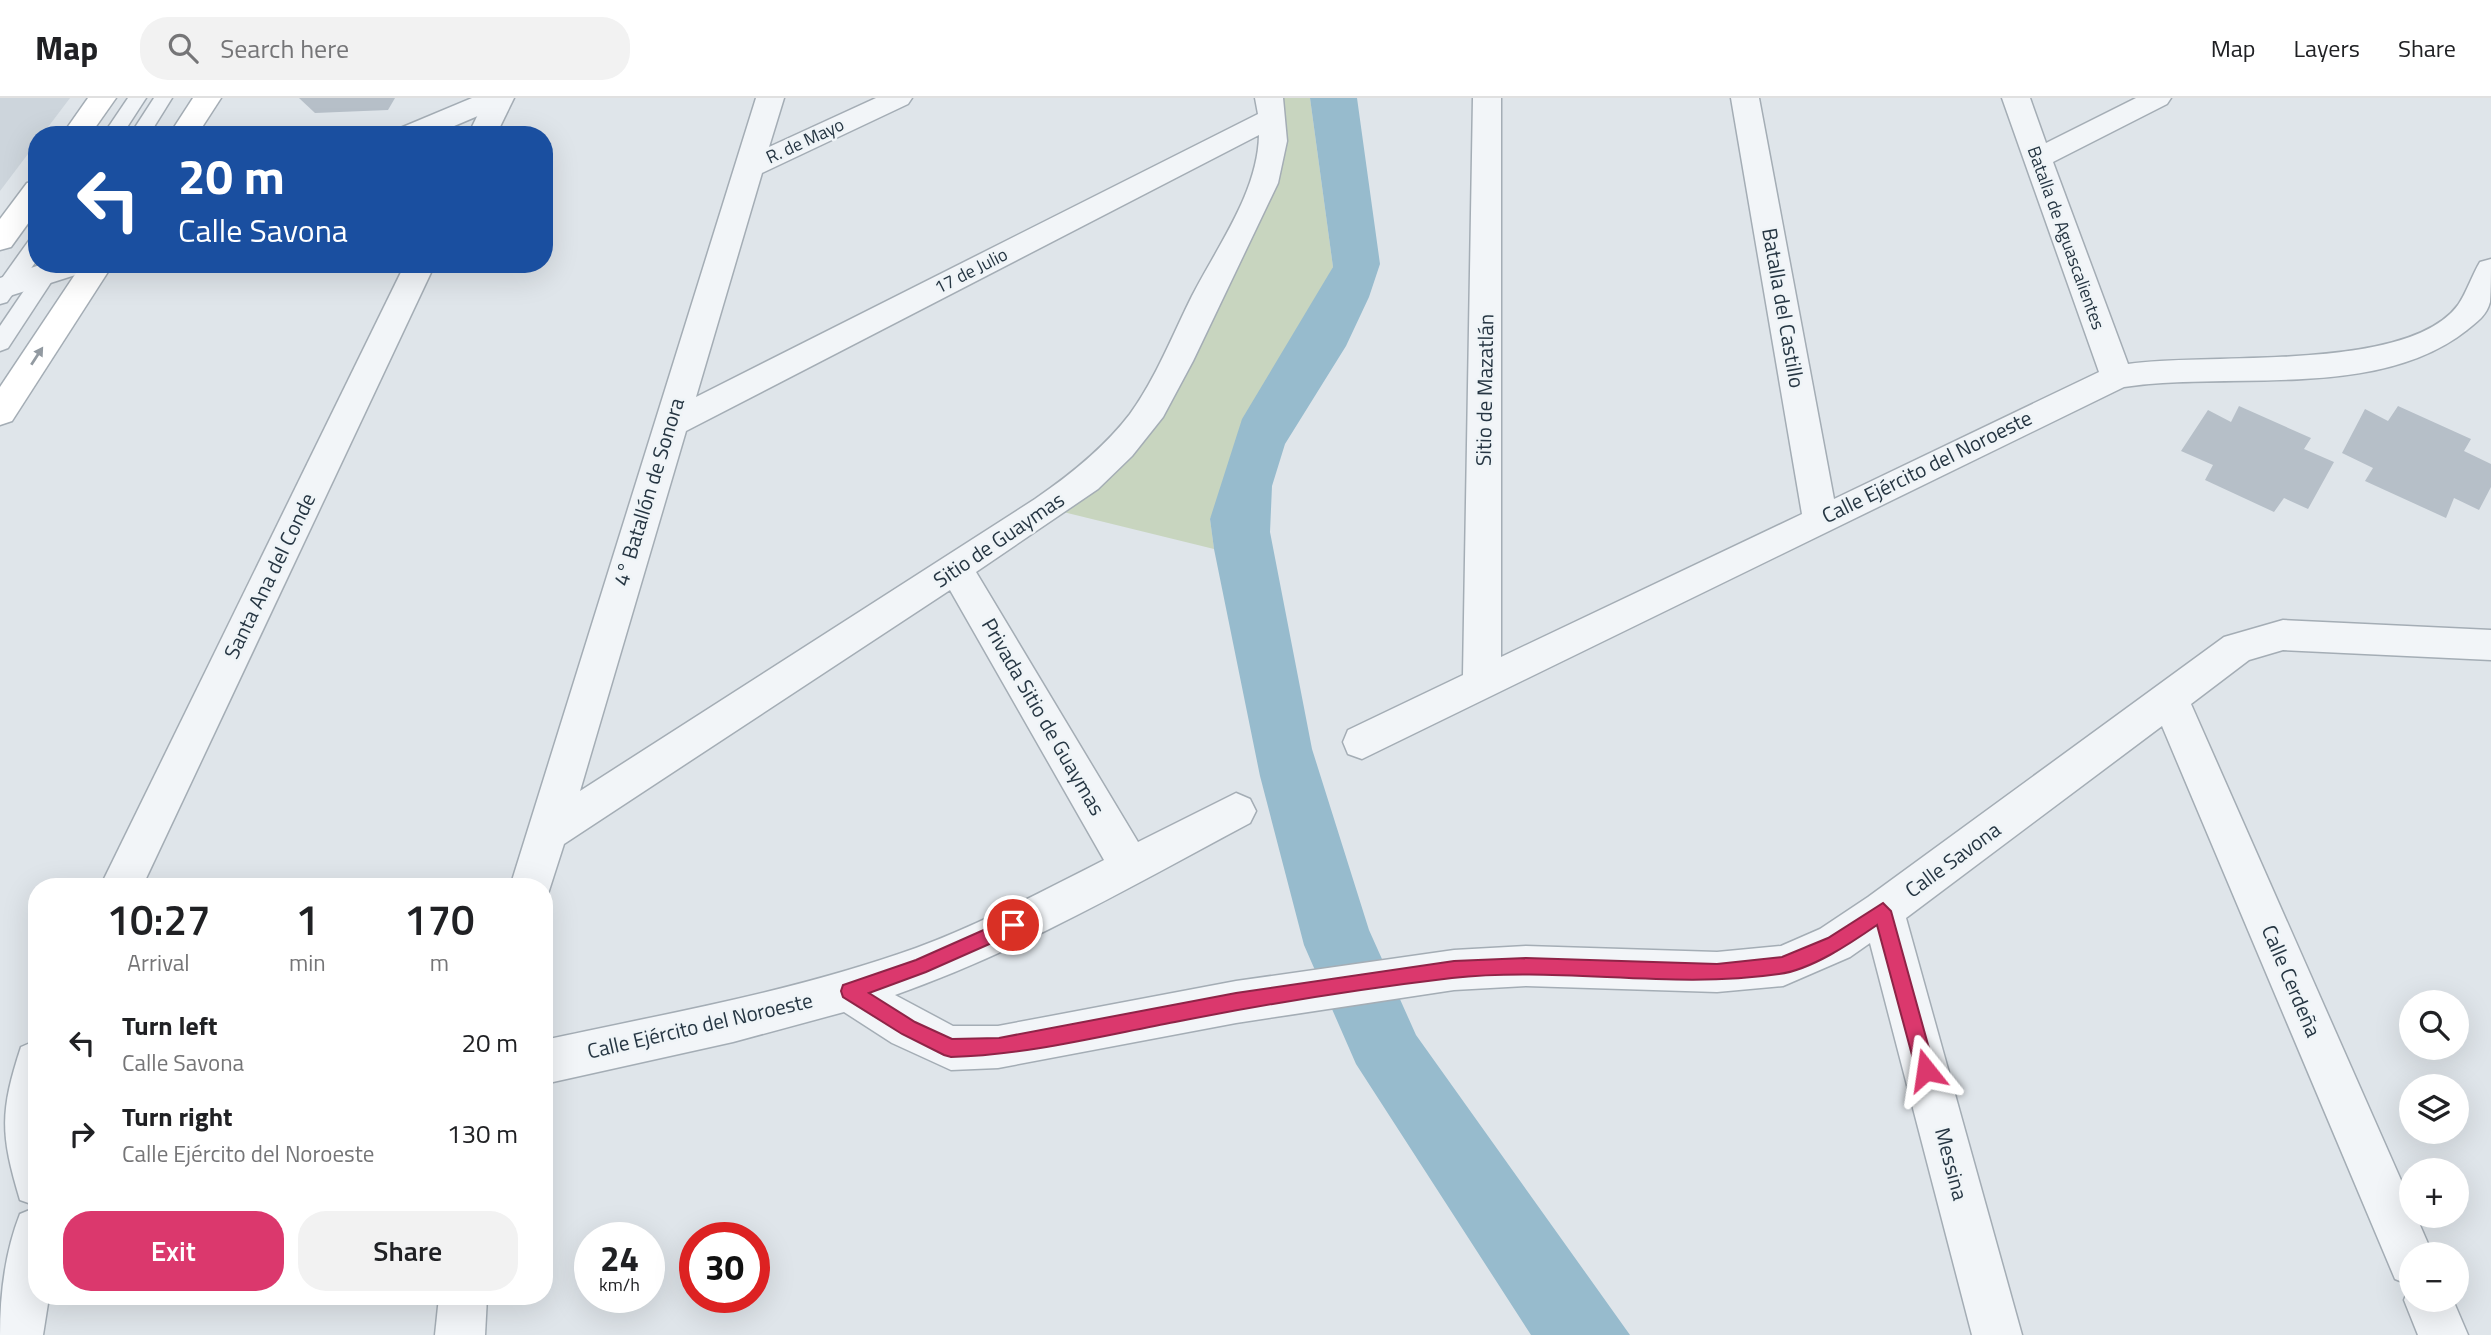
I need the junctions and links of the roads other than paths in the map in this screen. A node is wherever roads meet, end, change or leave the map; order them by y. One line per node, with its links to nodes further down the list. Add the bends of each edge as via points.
1 (102, 98): 13 (main road)
2 (137, 98): 14 (lane)
3 (163, 98): 15 (lane)
4 (207, 98): 16 (main road)
5 (498, 98): 17 (street); 18 (street)
6 (770, 98): 20 (street, 4° Batallón de Sonora)
7 (898, 98): 20 (street, R. de Mayo)
8 (1487, 98): 37 (street, Sitio de Mazatlán)
9 (1745, 98): 34 (street, Batalla del Castillo)
10 (2016, 98): 19 (street, Batalla de Aguascalientes)
11 (2157, 98): 19 (street)
12 (1271, 107): 33 (street, 17 de Julio); 35 (street, Sitio de Guaymas, via 1269,165 1143,421 1085,482)
13 (82, 126)
14 (118, 126)
15 (145, 126)
16 (189, 126)
17 (430, 126)
18 (486, 126)
19 (2038, 158): 31 (street, Batalla de Aguascalientes)
20 (750, 167): 33 (street, 4° Batallón de Sonora)
21 (28, 202): 22 (main road)
22 (0, 240)
23 (28, 255): 29 (lane)
24 (2491, 269): 31 (street, Calle Ejército del Noroeste, via 2476,306 2461,324 2403,353 2359,362 2146,369)
25 (41, 273): 29 (street)
26 (47, 273): 30 (lane)
27 (92, 273): 32 (main road, one-way to 27)
28 (416, 273): 43 (street, Santa Ana del Conde)
29 (2, 291)
30 (0, 343)
31 (2117, 377): 34 (street, Calle Ejército del Noroeste)
32 (0, 413)
33 (669, 425): 41 (street, 4° Batallón de Sonora)
34 (1820, 519): 37 (street, Calle Ejército del Noroeste)
35 (956, 569): 41 (street, Sitio de Guaymas); 42 (street, Privada Sitio de Guaymas)
36 (2488, 650): 38 (street, Calle Savona, via 2313,635 2260,639 2238,648)
37 (1482, 682): 39 (street, Calle Ejército del Noroeste)
38 (2169, 700): 45 (street, Calle Savona); 50 (street, Calle Cerdeña)
39 (1362, 742)
40 (1236, 811): 42 (street, Calle Ejército del Noroeste)
41 (545, 835): 44 (street, 4° Batallón de Sonora)
42 (1129, 865): 46 (street, Calle Ejército del Noroeste, via 989,937)
43 (125, 878)
44 (533, 878)
45 (1883, 911): 46 (street, Calle Savona, via 1835,943 1783,966 1717,972 1526,966 1454,970 1236,1002 999,1047 951,1048 908,1028); 56 (street, Messina)
46 (850, 991): 47 (street, Calle Ejército del Noroeste)
47 (553, 1060)
48 (28, 1081): 49 (street, via 17,1121)
49 (26, 1172)
50 (2403, 1242)
51 (28, 1280): 54 (street)
52 (462, 1305): 55 (street)
53 (2433, 1312): 57 (street)
54 (18, 1335)
55 (460, 1335)
56 (1997, 1335)
57 (2443, 1335)

